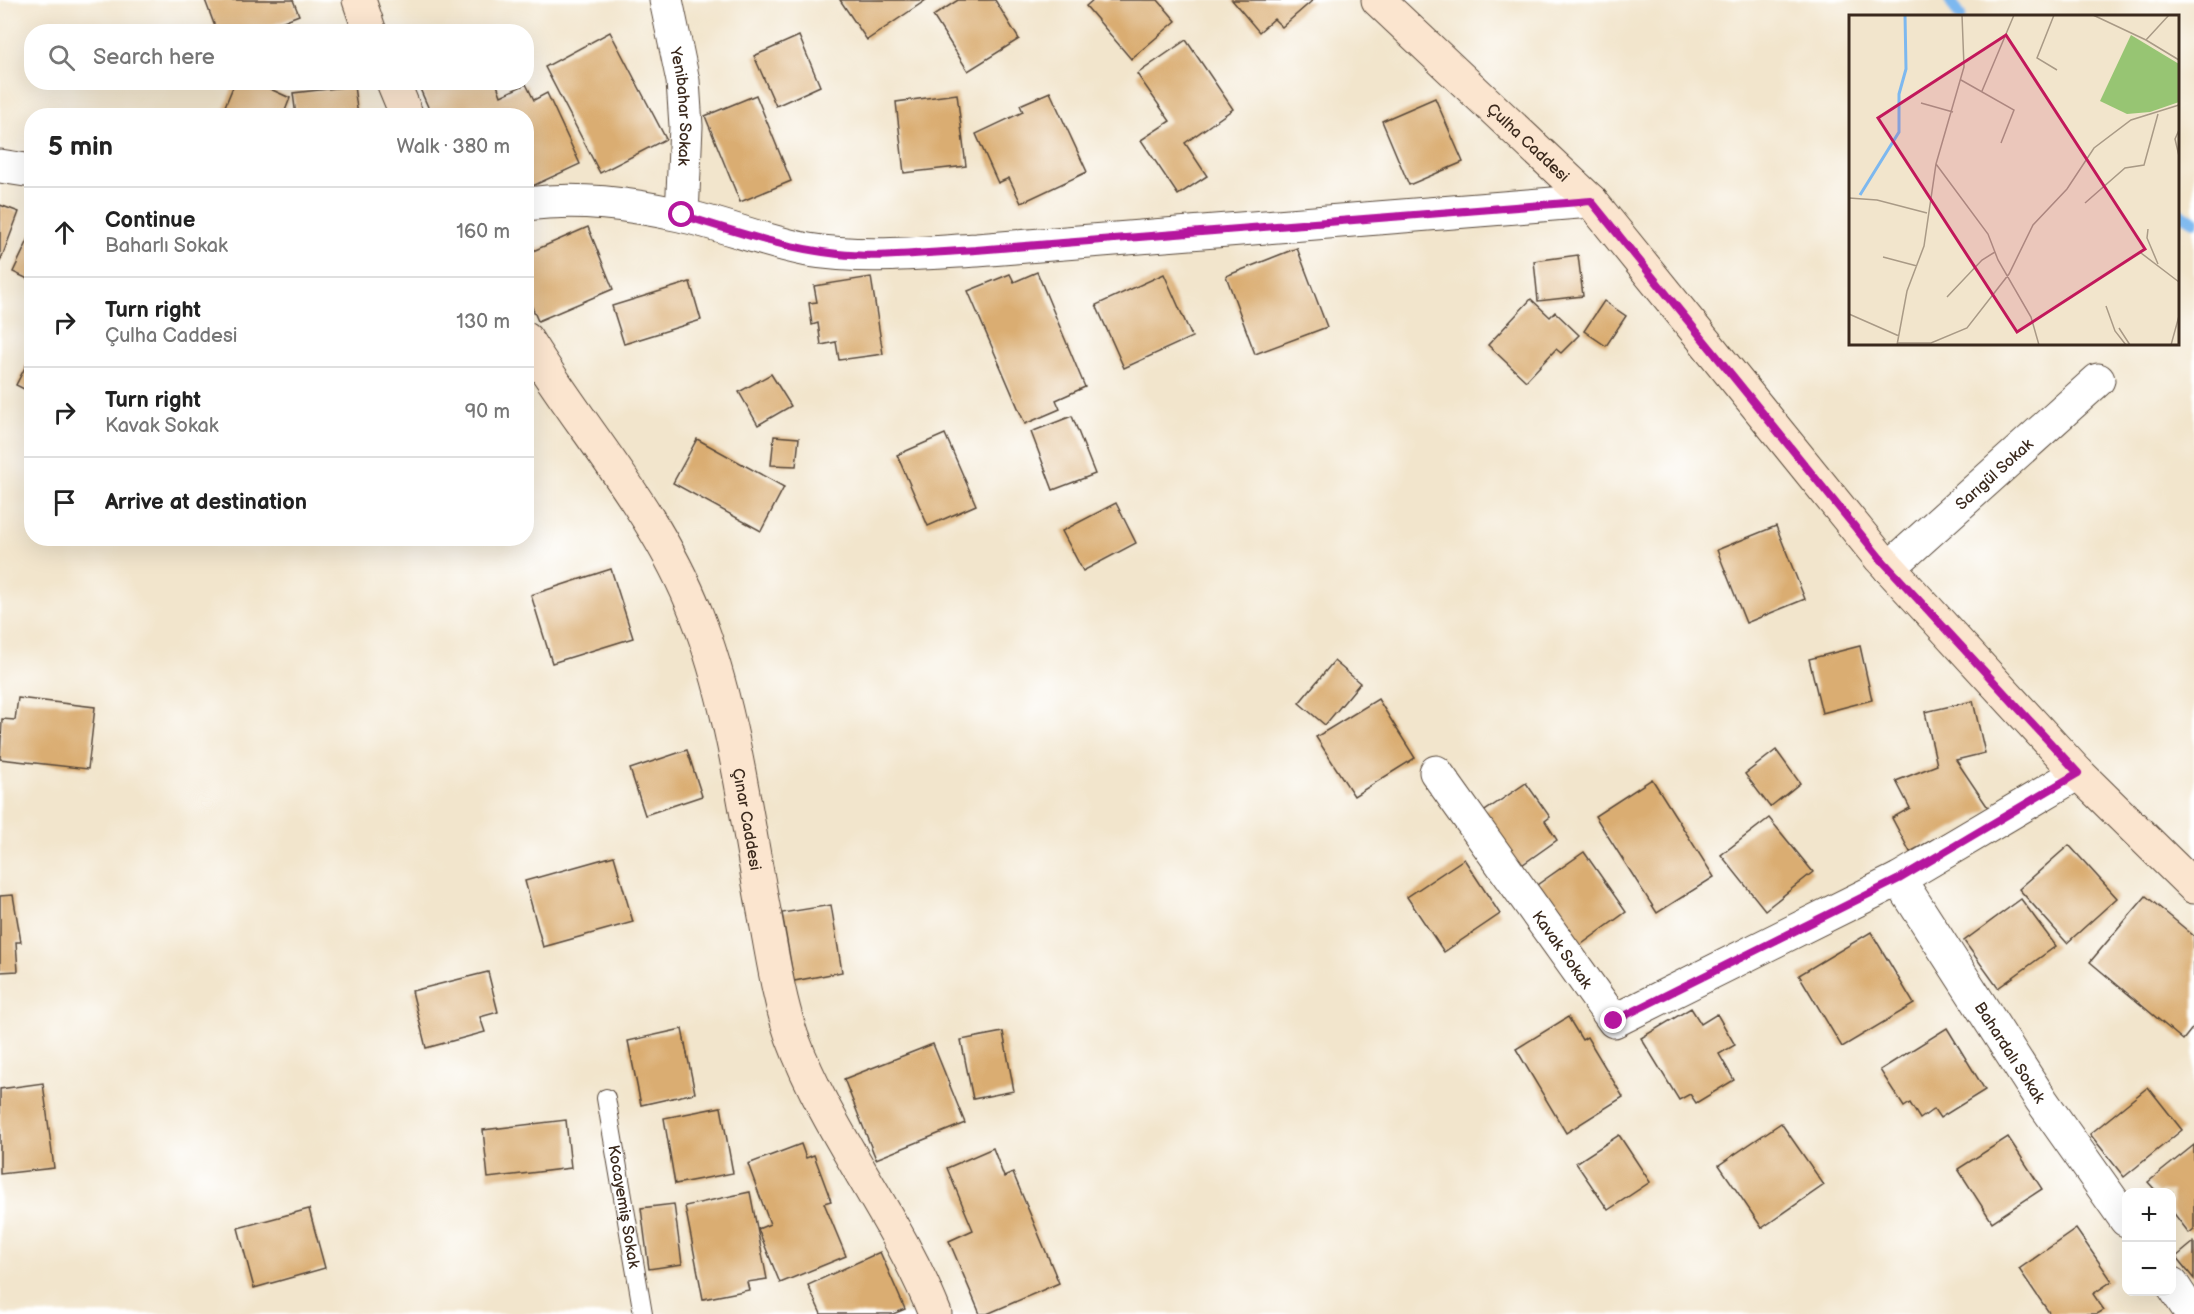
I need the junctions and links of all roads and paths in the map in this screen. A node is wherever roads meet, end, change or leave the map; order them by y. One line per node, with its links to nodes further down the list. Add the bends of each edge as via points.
1 (359, 0): 4 (street)
2 (666, 0): 11 (street, Yenibahar Sokak, via 683,81 686,126)
3 (1378, 0): 9 (street, Çulha Caddesi)
4 (367, 24)
5 (396, 90): 6 (street)
6 (404, 108)
7 (0, 166): 8 (street)
8 (24, 170)
9 (1591, 201): 11 (street, via 889,254 808,250); 14 (street, Çulha Caddesi)
10 (534, 203): 11 (street, via 602,201)
11 (682, 215)
12 (534, 351): 23 (street, Çınar Caddesi, via 633,497 676,567 697,614 733,748 777,982 791,1034 804,1066)
13 (2098, 380): 14 (street, Sarıgül Sokak)
14 (1889, 568): 16 (street, Çulha Caddesi)
15 (1436, 771): 17 (street, Kavak Sokak, via 1614,1021)
16 (2078, 773): 17 (street, Kavak Sokak); 18 (street, Çulha Caddesi)
17 (1899, 879): 20 (street, Bahardalı Sokak, via 2042,1101)
18 (2194, 887)
19 (606, 1098): 22 (lane, Kocayemiş Sokak)
20 (2122, 1213)
21 (2176, 1290): 24 (street)
22 (644, 1314)
23 (935, 1314)
24 (2192, 1314)

